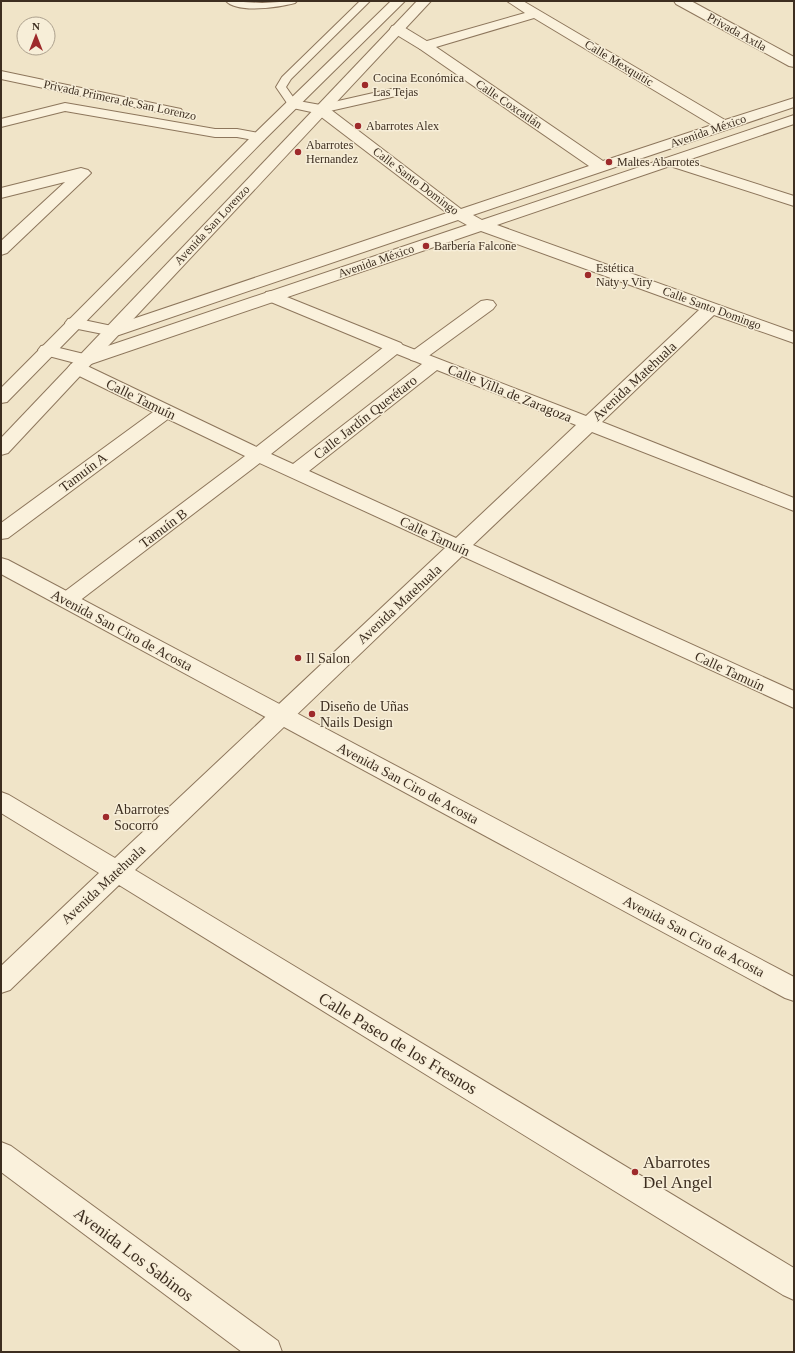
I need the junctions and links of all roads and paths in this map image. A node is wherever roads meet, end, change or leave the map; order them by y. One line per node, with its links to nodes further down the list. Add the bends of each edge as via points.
1 (230, 1): 2 (lane, via 265,6)
2 (292, 1)
3 (365, 1): 16 (lane, via 287,77 281,87)
4 (398, 1): 16 (street, Avenida San Lorenzo)
5 (424, 1): 9 (street, Avenida San Lorenzo)
6 (514, 1): 8 (street, Calle Mexquitic)
7 (681, 1): 11 (street, Privada Axtla)
8 (535, 14): 10 (street); 21 (street, Calle Mexquitic)
9 (397, 30): 10 (street, Calle Coxcatlán); 18 (street, Avenida San Lorenzo)
10 (425, 46): 25 (street, Calle Coxcatlán)
11 (794, 63)
12 (1, 75): 13 (street, Privada Primera de San Lorenzo)
13 (83, 91): 17 (street); 22 (street, Privada Primera de San Lorenzo, via 225,124)
14 (391, 93): 18 (street)
15 (794, 102): 21 (street, Avenida México)
16 (293, 104): 18 (street, Calle Santo Domingo); 23 (street, Avenida San Lorenzo)
17 (65, 107): 20 (street, Privada Primera de San Lorenzo); 22 (street, Privada Primera de San Lorenzo, via 215,133)
18 (321, 109): 28 (street, Calle Santo Domingo); 35 (street, Avenida San Lorenzo)
19 (794, 119): 24 (street, Avenida México)
20 (1, 123)
21 (724, 126): 25 (street, Avenida México)
22 (236, 133): 23 (street, Privada Primera de San Lorenzo)
23 (259, 137): 34 (street, Avenida San Lorenzo)
24 (670, 161): 27 (street); 29 (street, Avenida México)
25 (601, 167): 28 (street, Avenida México)
26 (1, 193): 30 (street, via 84,173)
27 (794, 201)
28 (459, 215): 29 (street, Calle Santo Domingo); 35 (street, Avenida México)
29 (481, 225): 31 (street, Avenida México); 33 (street, Calle Santo Domingo)
30 (1, 250)
31 (272, 296): 37 (street, Calle Villa de Zaragoza); 41 (street, Avenida México)
32 (487, 305): 39 (street)
33 (711, 308): 36 (street, Calle Santo Domingo); 44 (street, Avenida Matehuala)
34 (74, 322): 35 (street); 38 (street, Avenida San Lorenzo)
35 (113, 331): 41 (street, Avenida San Lorenzo)
36 (794, 338)
37 (395, 347): 39 (street, Calle Villa de Zaragoza); 46 (street)
38 (47, 350): 41 (street); 42 (street, Avenida San Lorenzo)
39 (417, 356): 40 (street, Calle Villa de Zaragoza)
40 (434, 363): 44 (street, Calle Villa de Zaragoza); 47 (street, Calle Jardín Querétaro)
41 (81, 364): 43 (street, Calle Tamuín); 45 (street, Avenida San Lorenzo)
42 (1, 396)
43 (166, 411): 46 (street, Calle Tamuín); 49 (street, Tamuín A)
44 (588, 424): 48 (street, Calle Villa de Zaragoza); 50 (street, Avenida Matehuala)
45 (1, 449)
46 (258, 455): 47 (street, Calle Tamuín); 52 (street, Tamuín B)
47 (295, 472): 50 (street, Calle Tamuín)
48 (794, 505)
49 (1, 533)
50 (459, 547): 53 (street, Calle Tamuín); 54 (street, Avenida Matehuala)
51 (1, 565): 52 (street, Avenida San Ciro de Acosta)
52 (67, 600): 54 (street, Avenida San Ciro de Acosta)
53 (794, 700)
54 (282, 715): 56 (street, Avenida Matehuala); 58 (street, Avenida San Ciro de Acosta)
55 (1, 801): 56 (street, Calle Paseo de los Fresnos)
56 (117, 872): 57 (street, Avenida Matehuala); 60 (street, Calle Paseo de los Fresnos)
57 (1, 982)
58 (794, 990)
59 (1, 1156): 61 (street, Avenida Los Sabinos)
60 (794, 1285)
61 (267, 1352)

